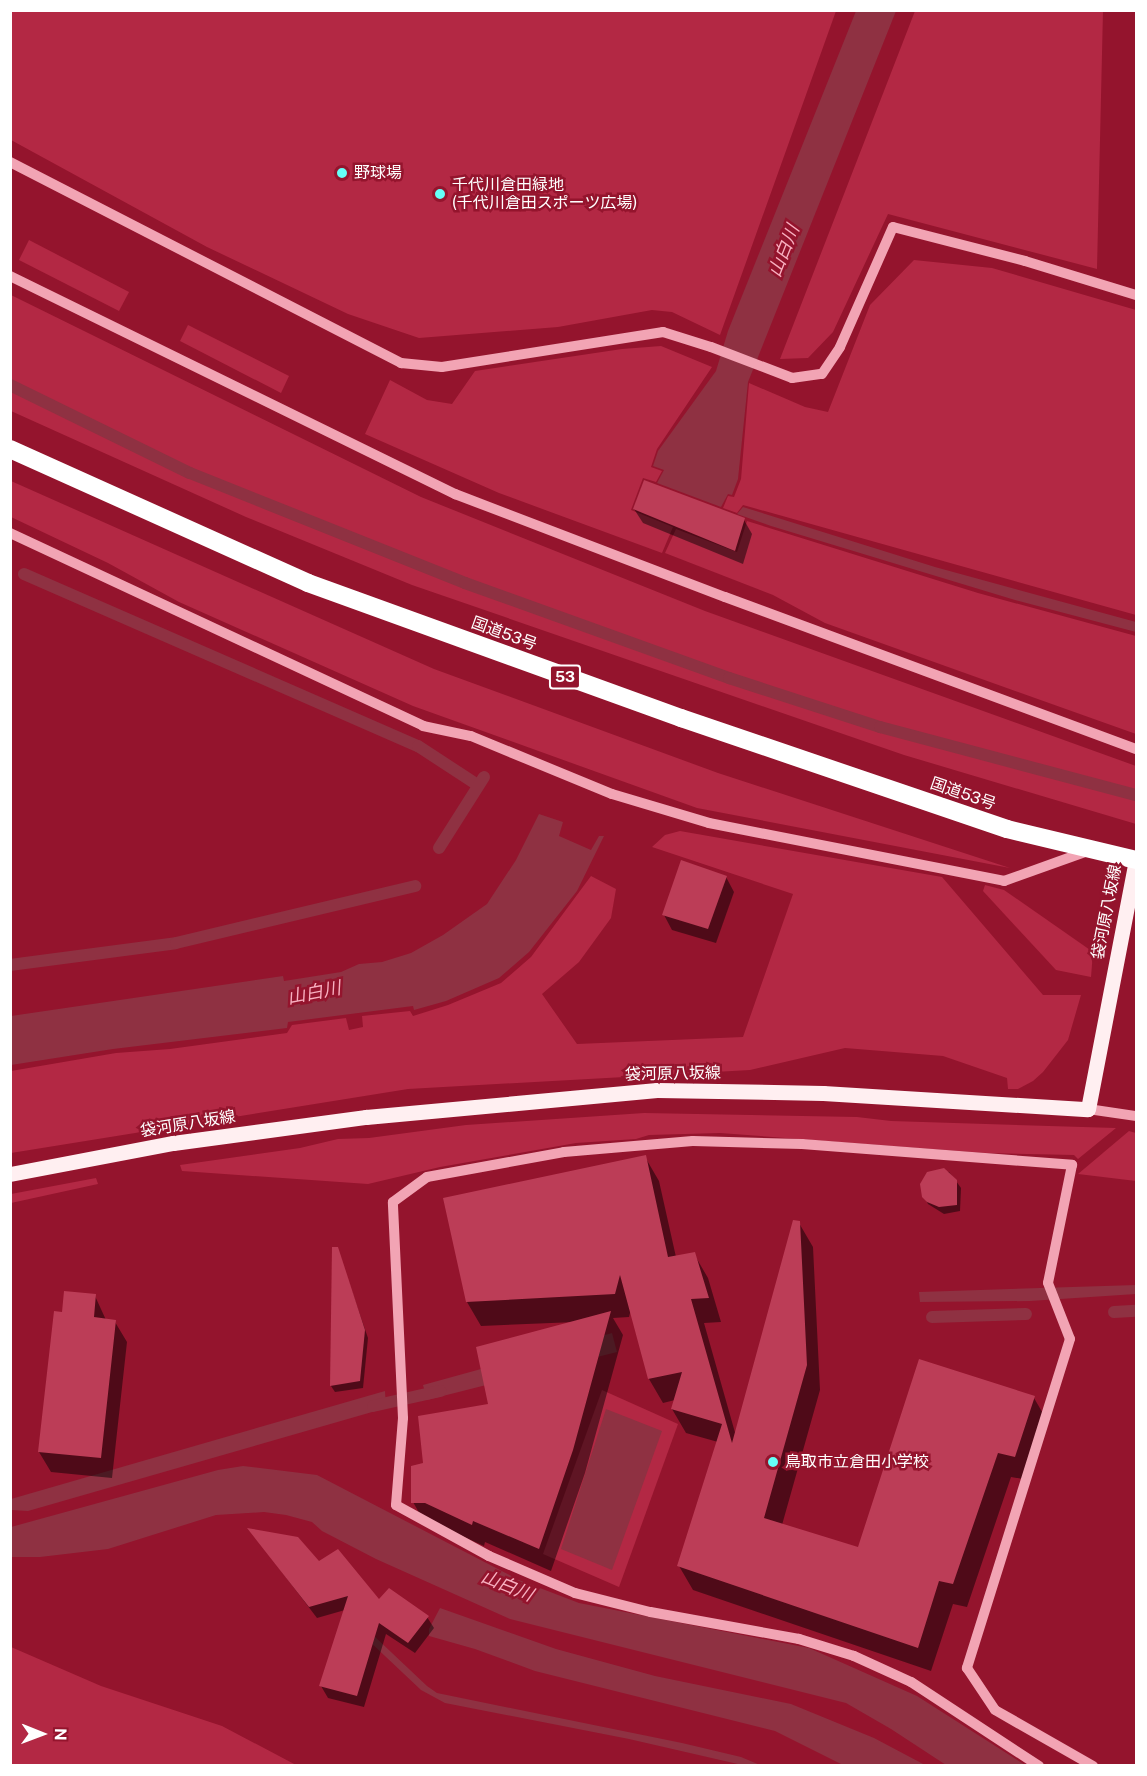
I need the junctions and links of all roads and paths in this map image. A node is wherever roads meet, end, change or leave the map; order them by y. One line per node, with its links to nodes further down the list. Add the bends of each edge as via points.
1 (10, 162): 3 (street, via 401,363 442,368 663,332 792,378 822,374 840,347 893,227)
2 (10, 276): 6 (street, via 455,494)
3 (1137, 295)
4 (10, 449): 7 (highway, 国道53号 / 53, via 308,583 681,718 1007,829)
5 (10, 533): 7 (street, via 423,726 471,736 612,794 709,823 1004,881)
6 (1137, 749)
7 (1095, 848): 8 (highway, 国道53号 / 53)
8 (1136, 860): 9 (main road, 袋河原八坂線)
9 (1088, 1109): 10 (street); 11 (main road, 袋河原八坂線, via 823,1093 657,1090 366,1117 173,1143)
10 (1137, 1116)
11 (10, 1174)
12 (1039, 1766): 13 (street, via 911,1682 854,1656 799,1639 650,1612 575,1593 489,1556 396,1505 403,1418 393,1202 427,1177 564,1152 693,1141 802,1144 1072,1164 1048,1283 1070,1339 967,1668 995,1710)
13 (1093, 1766)

